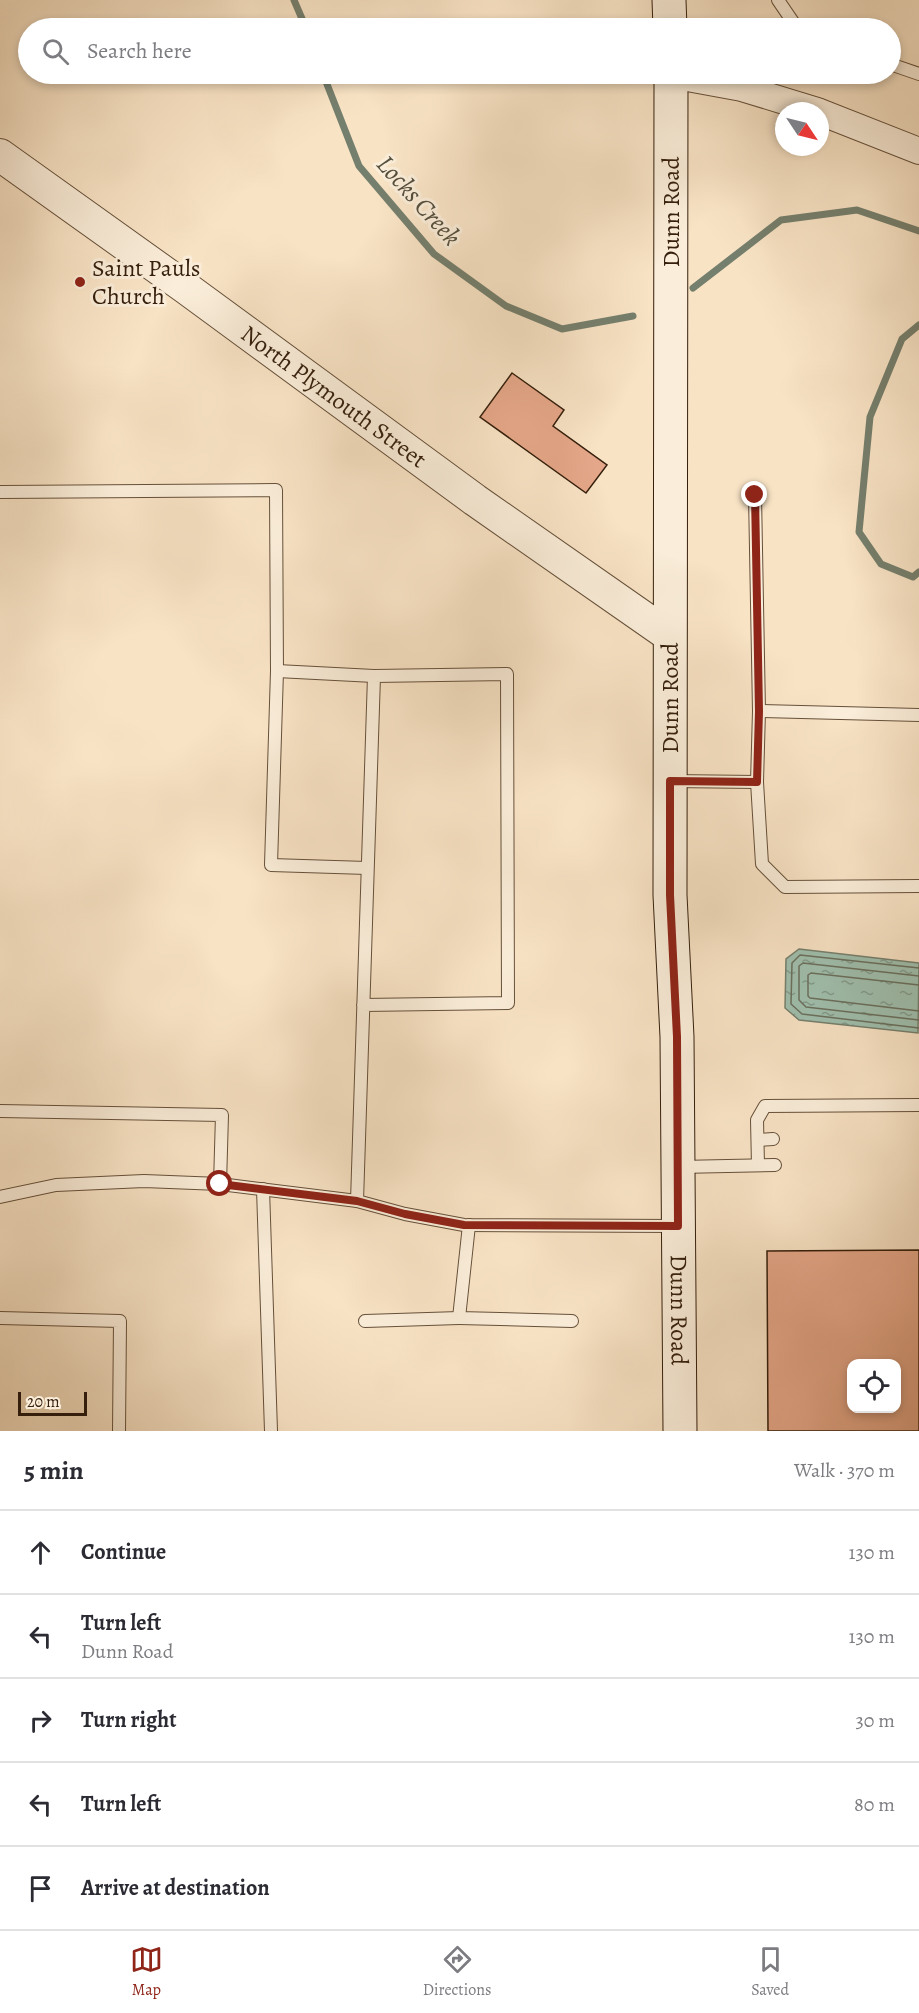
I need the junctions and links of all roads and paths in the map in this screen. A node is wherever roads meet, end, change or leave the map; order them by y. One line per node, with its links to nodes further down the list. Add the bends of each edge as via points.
1 (669, 0): 3 (main road)
2 (778, 0): 4 (lane)
3 (670, 18)
4 (790, 18)
5 (901, 68): 6 (lane)
6 (919, 74)
7 (671, 84): 15 (main road, Dunn Road)
8 (722, 84): 9 (street)
9 (786, 102)
10 (829, 116): 11 (street)
11 (919, 151)
12 (0, 155): 15 (street, North Plymouth Street, via 475,500)
13 (0, 492): 16 (lane, via 276,490)
14 (755, 495): 18 (lane)
15 (670, 636): 20 (main road, Dunn Road)
16 (278, 671): 17 (lane); 22 (lane, via 271,866)
17 (374, 676): 22 (lane); 24 (lane, via 507,675 508,1003)
18 (759, 711): 19 (lane); 21 (lane)
19 (919, 716)
20 (670, 781): 21 (lane); 31 (main road, Dunn Road)
21 (757, 782): 23 (lane, via 762,864 785,887)
22 (368, 868): 24 (lane)
23 (919, 886)
24 (363, 1005): 35 (lane)
25 (919, 1105): 28 (lane, via 765,1106 757,1120)
26 (0, 1111): 32 (lane, via 222,1115)
27 (773, 1139): 28 (lane)
28 (758, 1140): 30 (lane)
29 (775, 1165): 30 (lane)
30 (758, 1166): 31 (lane)
31 (678, 1168): 37 (main road, Dunn Road)
32 (220, 1184): 33 (lane); 34 (lane, via 144,1181 56,1185)
33 (263, 1189): 35 (lane); 43 (lane)
34 (0, 1197)
35 (357, 1201): 36 (lane)
36 (469, 1225): 37 (lane); 39 (lane)
37 (678, 1226): 44 (main road, Dunn Road)
38 (0, 1318): 42 (lane, via 120,1321)
39 (459, 1318): 40 (lane); 41 (lane)
40 (364, 1321)
41 (572, 1321)
42 (119, 1431)
43 (271, 1431)
44 (680, 1431)

